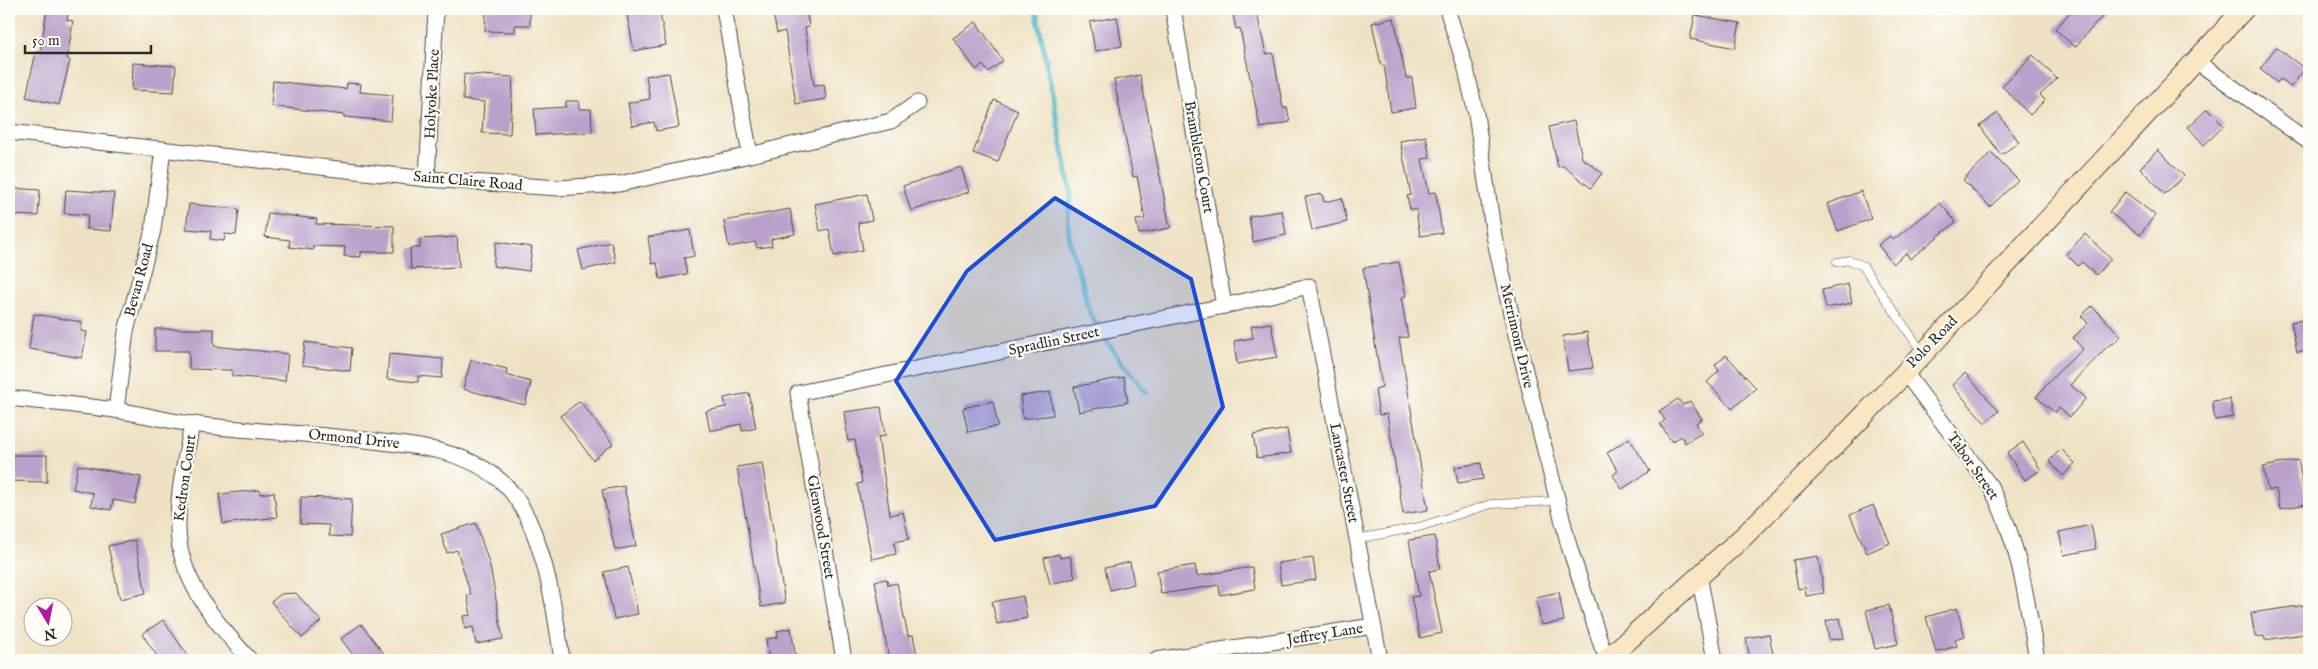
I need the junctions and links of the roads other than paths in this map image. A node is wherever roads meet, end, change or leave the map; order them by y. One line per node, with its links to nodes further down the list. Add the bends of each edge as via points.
1 (436, 9): 12 (street, Holyoke Place)
2 (724, 9): 11 (street)
3 (1173, 9): 15 (street, Brambleton Court)
4 (1447, 9): 22 (street, Merrimont Drive, via 1466,69 1494,236)
5 (2244, 9): 6 (main road, Polo Road)
6 (2196, 61): 9 (street); 16 (main road, Polo Road)
7 (917, 103): 11 (street, Saint Claire Road, via 891,121)
8 (9, 132): 10 (street, Saint Claire Road)
9 (2309, 142)
10 (163, 149): 12 (street, Saint Claire Road); 20 (street, Bevan Road, via 153,230 126,331)
11 (750, 155): 12 (street, Saint Claire Road, via 609,185 559,188)
12 (427, 179)
13 (1837, 262): 16 (lane, via 1850,260 1863,266)
14 (1309, 286): 15 (street, Spradlin Street); 23 (street, Lancaster Street)
15 (1224, 306): 18 (street, Spradlin Street)
16 (1923, 354): 17 (main road, Polo Road)
17 (1904, 371): 24 (main road, Polo Road, via 1784,496); 33 (street, Tabor Street, via 1990,486 2001,507 2019,558)
18 (798, 393): 28 (street, Glenwood Street)
19 (9, 398): 20 (street, Ormond Drive)
20 (116, 410): 21 (street, Ormond Drive)
21 (192, 424): 26 (street, Kedron Court, via 180,493 179,547 185,569 199,597); 27 (street, Ormond Drive, via 416,446 446,452 489,472 512,492 537,540 546,570)
22 (1558, 501): 23 (lane, via 1491,504 1419,526); 31 (street, Merrimont Drive, via 1569,546)
23 (1357, 539): 25 (street, Lancaster Street)
24 (1699, 575): 31 (main road, Polo Road); 32 (street)
25 (1373, 626): 29 (street, Jeffrey Lane); 30 (street, Lancaster Street)
26 (250, 660)
27 (562, 660)
28 (844, 660)
29 (1158, 660)
30 (1380, 660)
31 (1607, 660)
32 (1715, 660)
33 (2037, 660)

